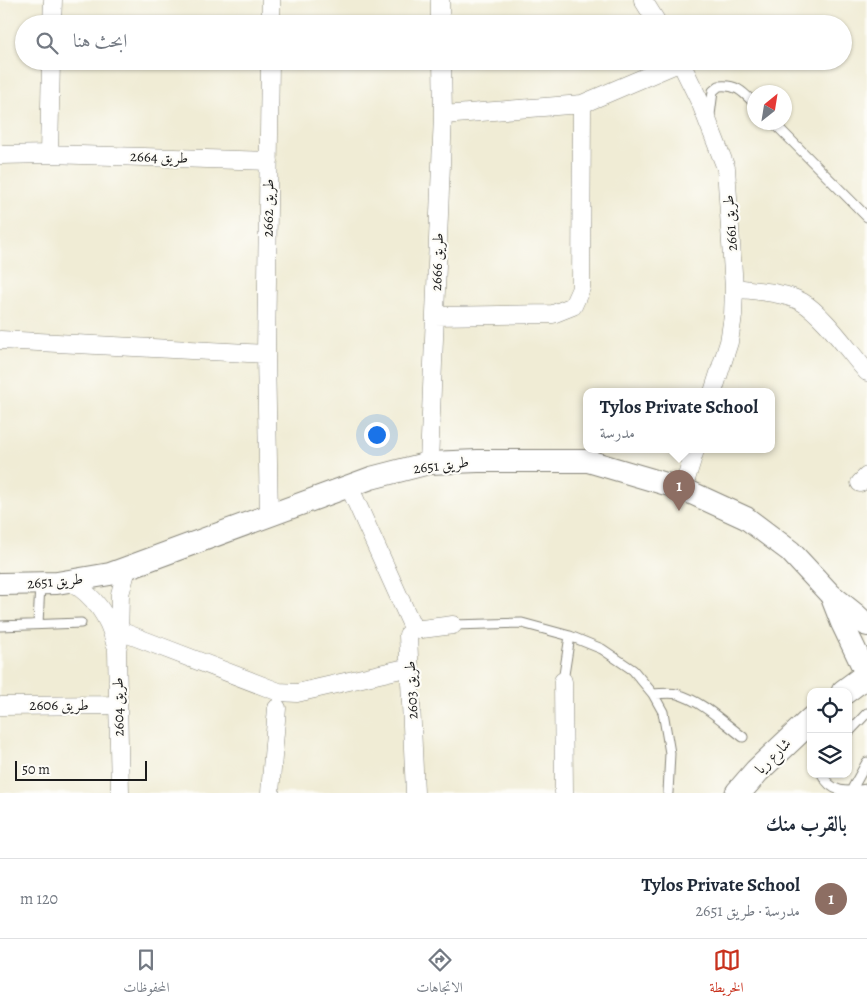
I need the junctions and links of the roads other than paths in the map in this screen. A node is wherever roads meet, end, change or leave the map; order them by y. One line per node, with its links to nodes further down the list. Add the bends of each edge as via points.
1 (53, 0): 5 (street)
2 (271, 0): 6 (street)
3 (440, 0): 7 (street)
4 (643, 0): 8 (street)
5 (52, 15)
6 (271, 15)
7 (440, 15)
8 (652, 15)
9 (51, 70): 19 (street)
10 (270, 70): 21 (street, طريق 2662)
11 (442, 70): 16 (street, طريق 2666)
12 (661, 70): 15 (street)
13 (684, 70): 17 (street, طريق 2661)
14 (747, 95): 17 (lane, via 734,86 719,86 713,91)
15 (582, 104): 16 (street); 24 (street, via 581,288 573,306 553,314)
16 (443, 115): 24 (street, طريق 2666)
17 (710, 124): 23 (street, طريق 2661, via 726,168)
18 (781, 130): 22 (lane)
19 (49, 154): 20 (street, طريق 2664); 21 (street, طريق 2664)
20 (0, 155)
21 (269, 160): 26 (street, طريق 2662)
22 (867, 217)
23 (734, 288): 27 (street, via 801,301 815,311); 28 (street, طريق 2661, via 729,342)
24 (435, 316): 30 (street, طريق 2666)
25 (0, 340): 26 (street)
26 (266, 354): 33 (street, طريق 2662)
27 (867, 371)
28 (714, 388)
29 (694, 453): 32 (street)
30 (429, 463): 31 (street, طريق 2651); 32 (street, طريق 2651, via 588,462)
31 (348, 486): 33 (street, طريق 2651); 44 (street)
32 (683, 489): 38 (street, طريق 2651, via 746,518 769,534 790,551)
33 (269, 516): 34 (street, طريق 2651)
34 (127, 569): 35 (street, طريق 2651); 45 (street, طريق 2604, via 120,594)
35 (70, 581): 37 (street, طريق 2651); 47 (street, طريق 2604, via 98,605)
36 (0, 584): 37 (street, طريق 2651)
37 (40, 584): 40 (lane)
38 (830, 594): 42 (street, طريق 2651); 49 (street, طريق 2651)
39 (81, 623): 40 (lane)
40 (38, 624): 43 (lane)
41 (453, 625): 44 (street); 46 (lane, via 522,623)
42 (867, 625)
43 (0, 626)
44 (414, 630): 48 (street, طريق 2603, via 408,635)
45 (120, 631): 47 (street, طريق 2604); 48 (street, via 280,692 297,693)
46 (570, 636): 50 (lane); 52 (lane, via 602,648 633,670)
47 (117, 650): 53 (street, طريق 2604)
48 (410, 667): 66 (street, طريق 2603)
49 (867, 675): 51 (main road)
50 (563, 681): 67 (street)
51 (849, 688)
52 (653, 694): 59 (lane, via 675,693 687,698 706,708); 68 (lane, via 663,712 670,753)
53 (118, 705): 54 (street, طريق 2606); 64 (street, طريق 2604)
54 (0, 706)
55 (277, 708): 65 (street)
56 (867, 713): 58 (lane)
57 (807, 724): 69 (main road, شارع ريا)
58 (852, 729)
59 (743, 737)
60 (867, 762): 63 (lane)
61 (824, 778): 63 (lane, via 830,789 839,793)
62 (867, 789): 63 (lane)
63 (851, 791)
64 (120, 793)
65 (270, 793)
66 (415, 793)
67 (564, 793)
68 (668, 793)
69 (738, 793)

